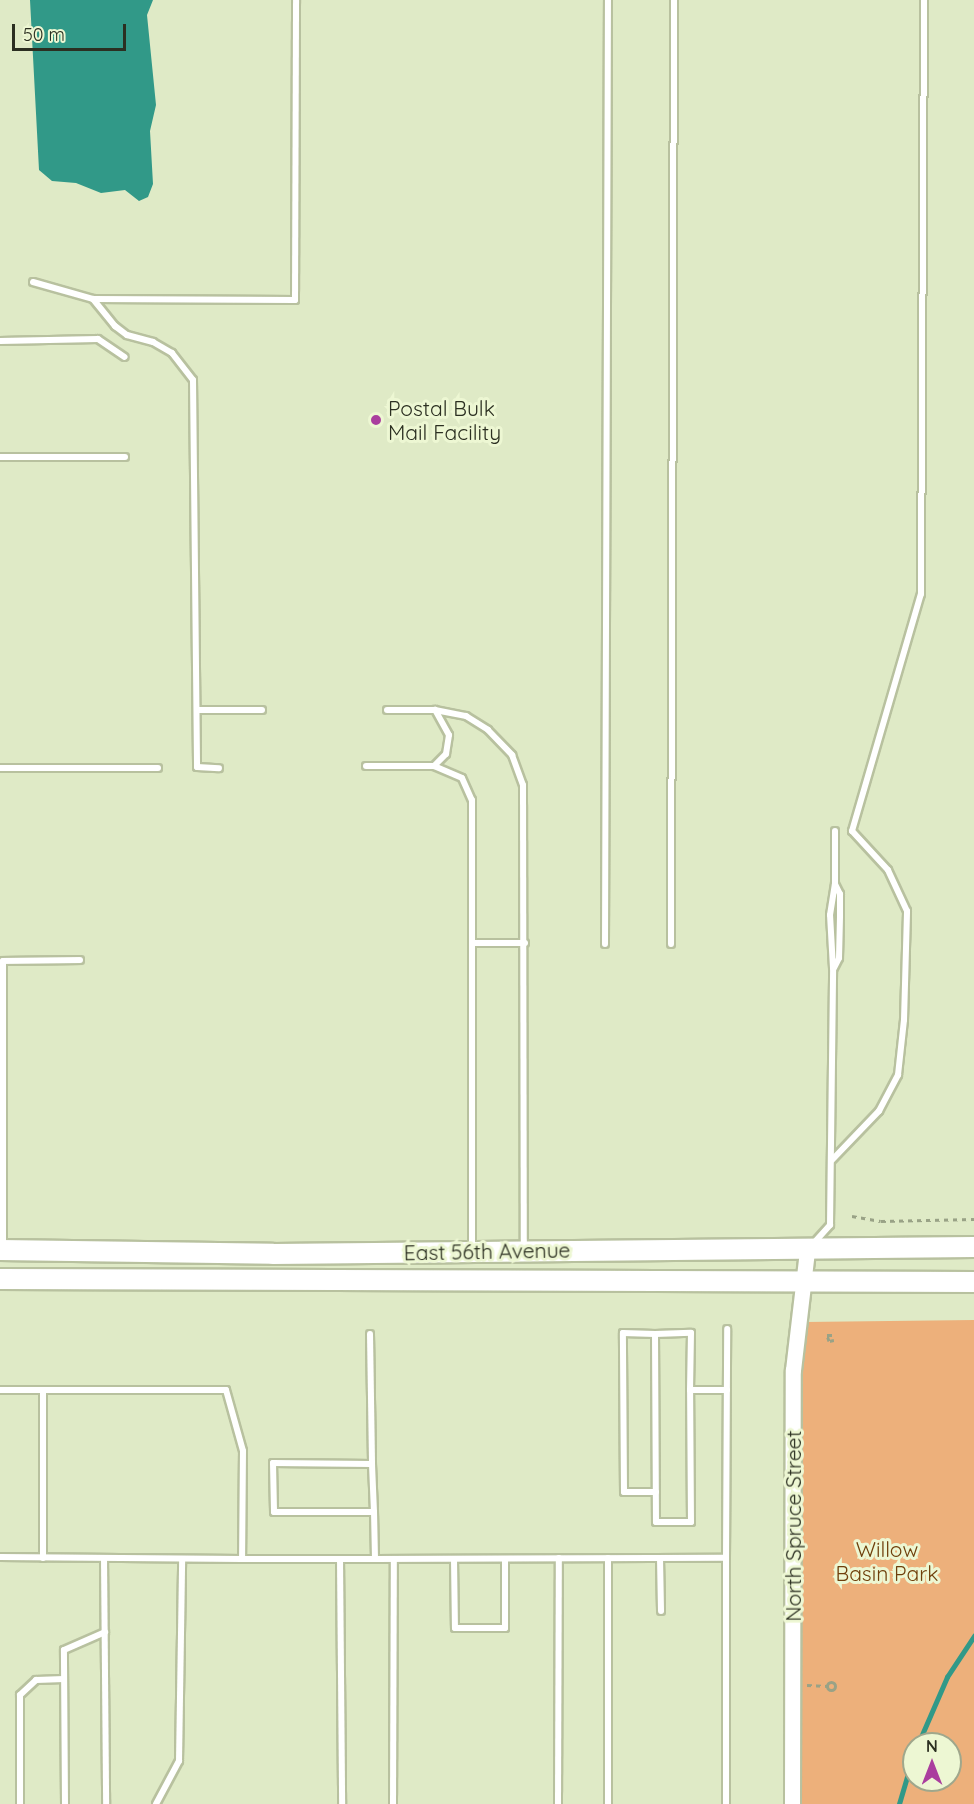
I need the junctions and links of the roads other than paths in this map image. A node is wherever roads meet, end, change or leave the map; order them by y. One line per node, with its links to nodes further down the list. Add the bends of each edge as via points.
1 (296, 0): 6 (lane, via 296,300)
2 (608, 0): 24 (lane)
3 (674, 0): 25 (lane)
4 (924, 0): 28 (lane, via 921,594 852,831 888,870 907,911 904,1020 897,1075 879,1111)
5 (33, 282): 6 (lane)
6 (93, 299): 11 (lane, via 127,334 172,353 187,368 195,390)
7 (0, 341): 8 (lane, via 98,339)
8 (125, 357)
9 (125, 456): 10 (lane)
10 (0, 457)
11 (197, 710): 12 (lane); 19 (lane, via 197,767)
12 (262, 710)
13 (387, 710): 14 (lane)
14 (435, 710): 16 (lane, via 448,735 446,754); 23 (lane, via 466,716 488,730 512,755 523,785)
15 (366, 766): 16 (lane)
16 (434, 766): 22 (lane, via 462,778 472,800)
17 (0, 768): 18 (lane)
18 (158, 768)
19 (219, 768)
20 (835, 831): 21 (lane)
21 (835, 884): 27 (lane, via 830,905); 27 (lane, via 840,894 840,958)
22 (472, 943): 23 (lane); 33 (lane)
23 (525, 943): 31 (lane)
24 (605, 944)
25 (671, 944)
26 (80, 960): 30 (lane, via 3,961)
27 (833, 968): 28 (lane)
28 (832, 1160): 32 (lane, via 830,1225)
29 (974, 1247): 32 (main road, East 56th Avenue)
30 (2, 1250): 33 (main road, East 56th Avenue, via 264,1254)
31 (524, 1250): 32 (main road, East 56th Avenue); 33 (main road, East 56th Avenue)
32 (807, 1250): 36 (street, North Spruce Street)
33 (472, 1251)
34 (0, 1280): 36 (main road, East 56th Avenue)
35 (974, 1282): 36 (main road, East 56th Avenue)
36 (802, 1284): 73 (street, North Spruce Street, via 793,1370)
37 (727, 1329): 43 (lane)
38 (370, 1334): 44 (lane)
39 (655, 1334): 42 (lane, via 691,1333); 45 (lane); 45 (lane, via 623,1333 623,1356 624,1492)
40 (0, 1390): 41 (lane)
41 (43, 1390): 48 (lane); 55 (lane, via 226,1390 243,1451)
42 (690, 1390): 43 (lane); 45 (lane, via 691,1522 656,1522)
43 (727, 1390): 53 (lane)
44 (372, 1464): 46 (lane); 46 (lane, via 273,1463 274,1512)
45 (656, 1492)
46 (374, 1512): 57 (lane)
47 (0, 1557): 48 (lane)
48 (43, 1558): 49 (lane)
49 (104, 1558): 54 (lane); 62 (lane)
50 (559, 1558): 51 (lane); 60 (lane); 70 (lane)
51 (608, 1558): 52 (lane); 71 (lane)
52 (660, 1558): 53 (lane); 61 (lane)
53 (726, 1558): 72 (lane)
54 (182, 1559): 55 (lane); 67 (lane, via 179,1761)
55 (242, 1559): 56 (lane)
56 (340, 1559): 57 (lane); 68 (lane)
57 (375, 1559): 58 (lane)
58 (394, 1559): 59 (lane); 69 (lane)
59 (454, 1559): 60 (lane); 60 (lane, via 455,1628 505,1628)
60 (505, 1559)
61 (661, 1611)
62 (105, 1632): 63 (lane, via 64,1650); 66 (lane)
63 (64, 1679): 64 (lane, via 36,1680 20,1695); 65 (lane)
64 (20, 1804)
65 (65, 1804)
66 (106, 1804)
67 (156, 1804)
68 (342, 1804)
69 (393, 1804)
70 (558, 1804)
71 (608, 1804)
72 (726, 1804)
73 (792, 1804)

